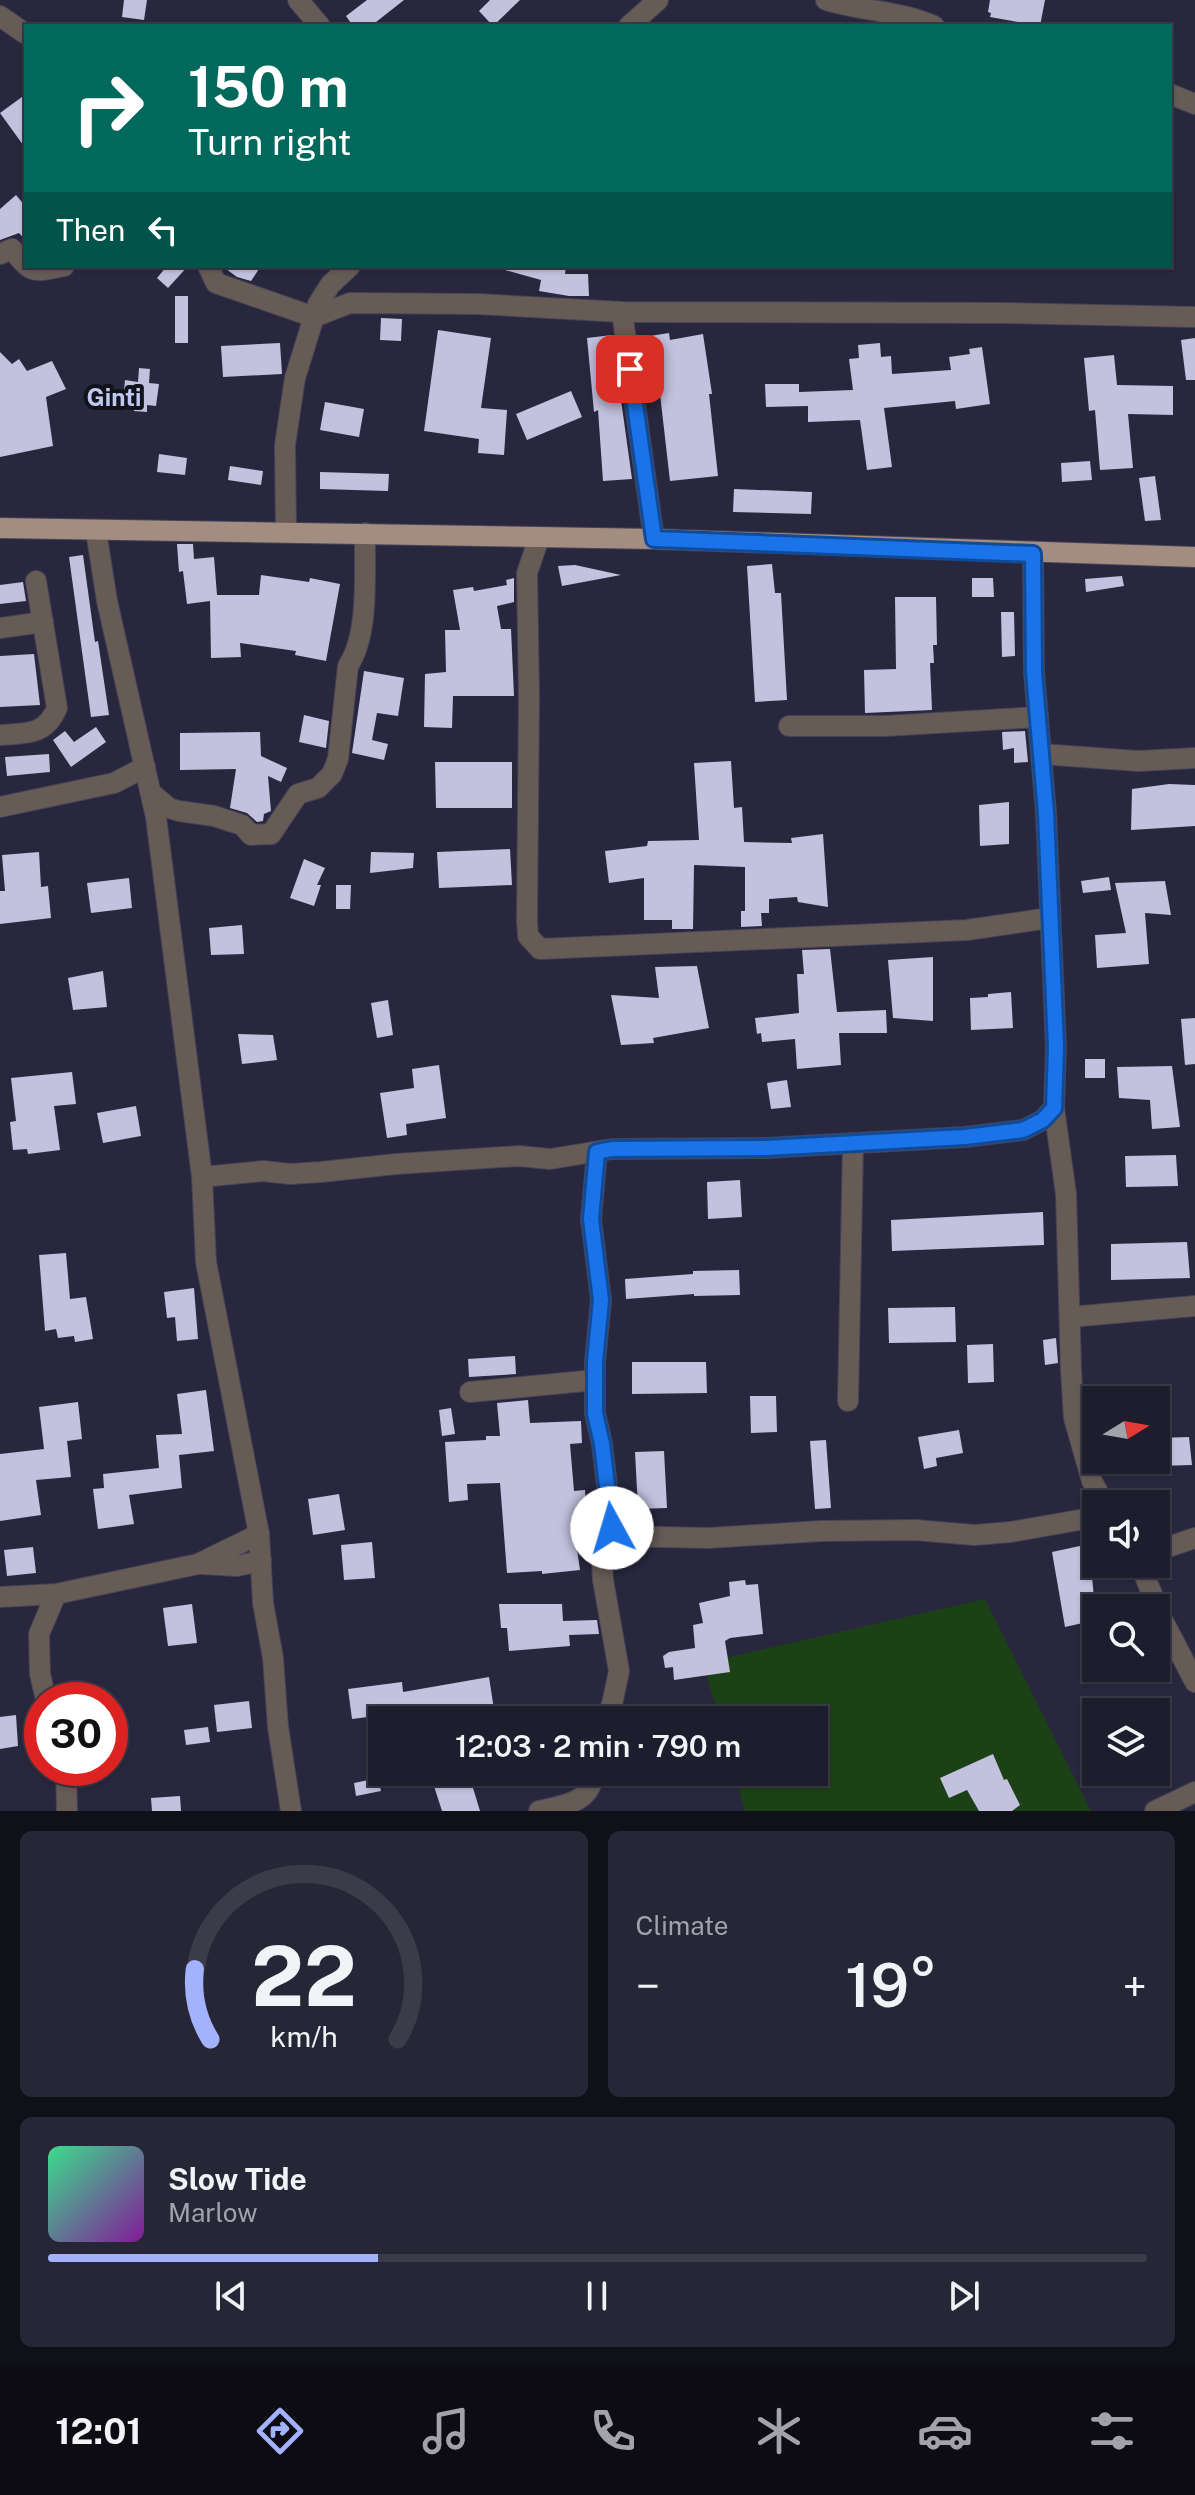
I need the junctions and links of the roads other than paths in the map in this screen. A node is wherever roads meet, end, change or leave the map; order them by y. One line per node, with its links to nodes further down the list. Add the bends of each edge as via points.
1 (298, 0): 5 (street)
2 (658, 0): 6 (street)
3 (826, 0): 7 (street)
4 (0, 16): 8 (street)
5 (318, 24)
6 (631, 24)
7 (928, 24)
8 (24, 33)
9 (1172, 95): 10 (street)
10 (1195, 104)
11 (0, 254): 12 (street, via 12,249)
12 (24, 264)
13 (27, 268): 14 (street)
14 (52, 268)
15 (209, 268): 20 (street, via 216,283)
16 (348, 268): 17 (street)
17 (330, 285): 18 (street); 20 (street)
18 (350, 303): 19 (street); 20 (street)
19 (622, 312): 21 (street); 27 (street)
20 (314, 317): 24 (street, via 295,378 285,445)
21 (1195, 317)
22 (0, 528): 23 (main road)
23 (96, 531): 24 (main road); 38 (street)
24 (286, 532): 25 (main road)
25 (365, 533): 26 (main road); 39 (street, via 362,622 348,666 332,774 323,784 298,794 266,836 251,835 242,825 214,816 169,808)
26 (539, 538): 27 (main road); 41 (street, via 527,573 527,920 528,936 540,949 951,931)
27 (654, 539): 28 (main road)
28 (1033, 554): 29 (main road); 33 (street)
29 (1195, 557)
30 (36, 581): 31 (street)
31 (43, 622): 32 (street); 35 (street, via 57,708 44,728)
32 (0, 628)
33 (1038, 717): 34 (street); 36 (street)
34 (789, 726)
35 (0, 735)
36 (1041, 754): 37 (street, via 1138,761); 41 (street)
37 (1195, 758)
38 (145, 767): 39 (street); 40 (street, via 114,783)
39 (151, 793): 45 (street)
40 (0, 807)
41 (1049, 918): 42 (street)
42 (1054, 1108): 43 (street, via 1023,1130); 47 (street, via 1066,1194)
43 (853, 1144): 44 (street); 50 (street)
44 (597, 1152): 45 (street, via 550,1159 519,1156); 48 (street, via 591,1219 601,1300)
45 (202, 1177): 53 (street, via 210,1289)
46 (1195, 1306): 47 (street)
47 (1070, 1317): 51 (street, via 1074,1418)
48 (595, 1380): 49 (street); 54 (street)
49 (470, 1392)
50 (848, 1401)
51 (1098, 1490)
52 (1082, 1519): 54 (street, via 974,1535 915,1530)
53 (259, 1534): 57 (street); 58 (street)
54 (613, 1536): 64 (street, via 602,1561 619,1671)
55 (1195, 1538): 56 (street)
56 (1170, 1546)
57 (261, 1561): 58 (street); 69 (street)
58 (198, 1564): 60 (street)
59 (1146, 1578): 63 (street)
60 (56, 1594): 61 (street); 62 (street, via 39,1634)
61 (0, 1597)
62 (42, 1682)
63 (1195, 1682)
64 (611, 1706)
65 (66, 1786): 68 (street)
66 (592, 1786): 70 (street, via 574,1803)
67 (1195, 1792): 71 (street)
68 (67, 1811)
69 (291, 1811)
70 (539, 1811)
71 (1155, 1811)

